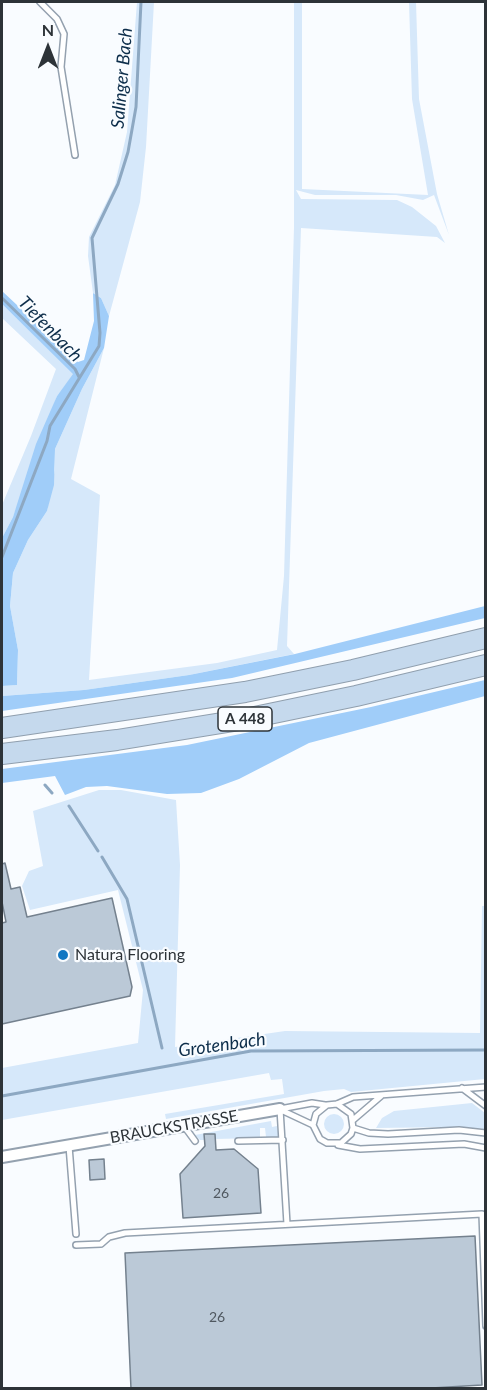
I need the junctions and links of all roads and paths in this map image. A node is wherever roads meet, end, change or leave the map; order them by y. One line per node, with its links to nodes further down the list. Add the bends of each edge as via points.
1 (40, 2): 2 (lane, via 57,19 64,34 61,67)
2 (75, 154)
3 (486, 638): 5 (highway, A 448, via 245,692)
4 (486, 665): 6 (highway, A 448, via 240,720)
5 (2, 728)
6 (2, 754)
7 (486, 1087): 8 (lane, BRAUCKSTRASSE)
8 (462, 1088): 9 (lane, BRAUCKSTRASSE); 12 (lane)
9 (381, 1096): 10 (lane, BRAUCKSTRASSE, via 353,1097); 14 (lane)
10 (337, 1104): 11 (lane, BRAUCKSTRASSE); 14 (lane, via 348,1110)
11 (327, 1105): 13 (lane, BRAUCKSTRASSE, via 312,1103); 15 (lane, via 316,1114)
12 (486, 1106)
13 (280, 1109): 15 (lane); 16 (street, BRAUCKSTRASSE); 19 (lane)
14 (353, 1120): 17 (lane)
15 (313, 1125): 22 (lane, via 320,1139)
16 (184, 1126): 20 (lane); 23 (street, BRAUCKSTRASSE)
17 (353, 1128): 18 (lane, via 388,1134 459,1130); 22 (lane, via 346,1139)
18 (486, 1133)
19 (283, 1140): 21 (lane); 26 (lane)
20 (195, 1141)
21 (238, 1141)
22 (334, 1144): 24 (lane, via 360,1149 464,1144)
23 (69, 1146): 25 (street, BRAUCKSTRASSE); 27 (lane)
24 (486, 1148)
25 (2, 1157)
26 (287, 1224): 28 (lane, via 126,1233 109,1237 101,1244); 29 (lane, via 482,1214)
27 (76, 1234)
28 (76, 1245)
29 (486, 1326)

